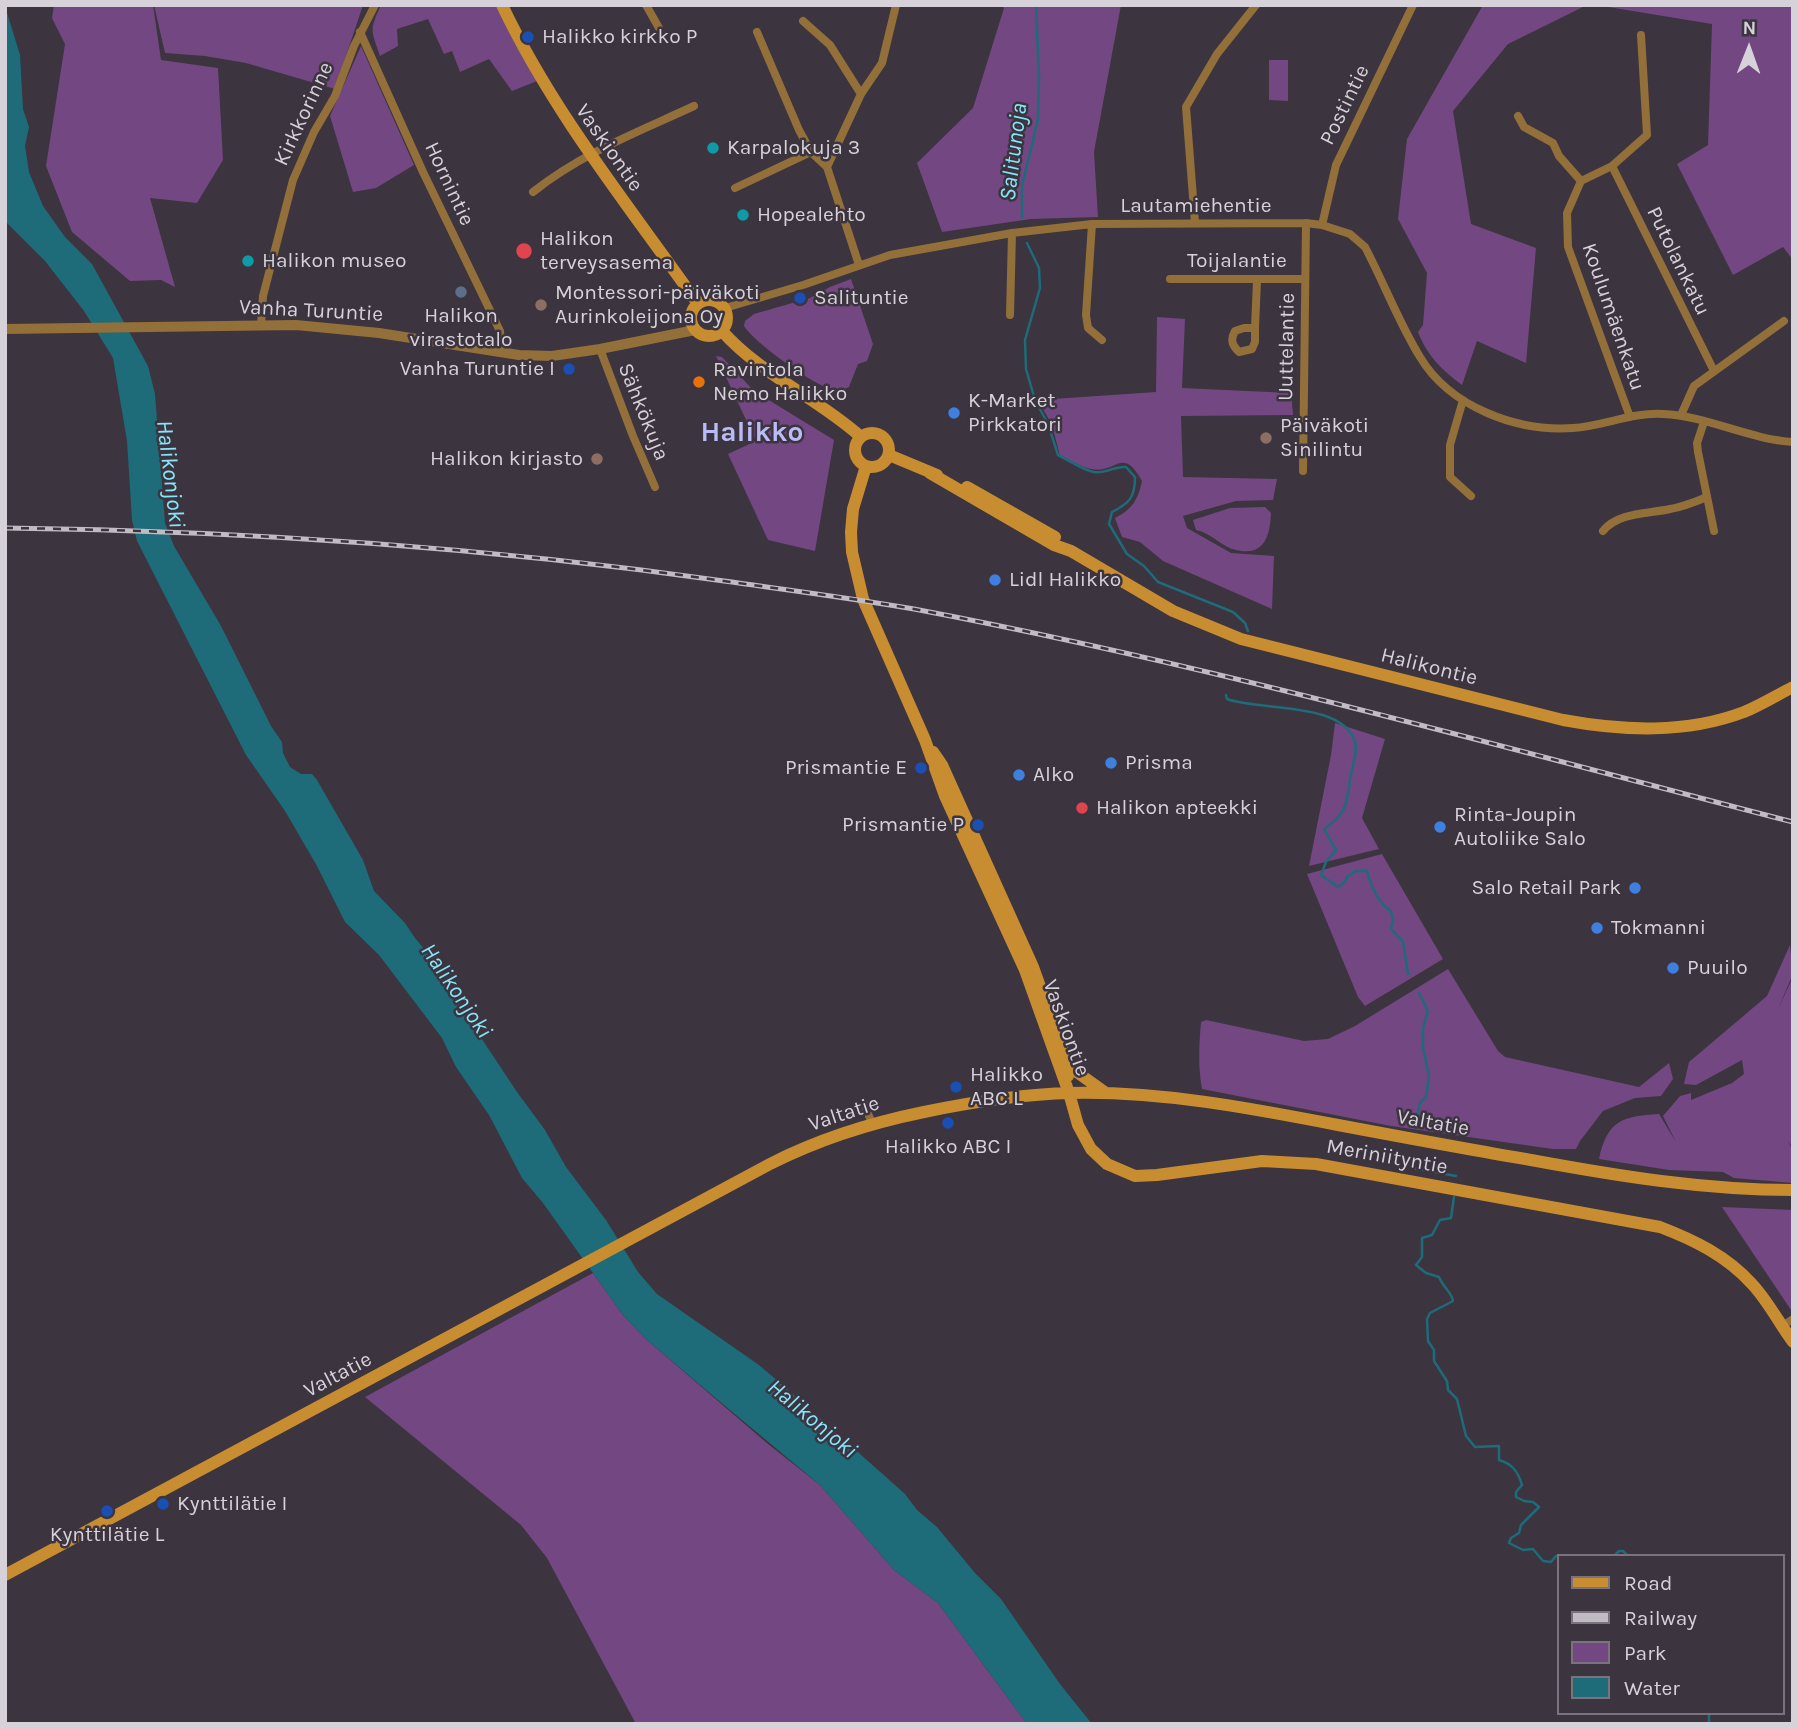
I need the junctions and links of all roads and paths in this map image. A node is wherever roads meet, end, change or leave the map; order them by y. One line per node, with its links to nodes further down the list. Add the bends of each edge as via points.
1 (375, 5): 9 (street, Kirkkorinne)
2 (502, 5): 16 (main road, Vaskiontie, via 552,99)
3 (646, 5): 8 (street)
4 (896, 5): 12 (street, via 882,63)
5 (1256, 5): 22 (street, via 1217,54 1186,107)
6 (1413, 5): 25 (street, Postintie, via 1336,166)
7 (803, 21): 12 (street, via 830,45)
8 (659, 28)
9 (360, 32): 35 (street, Kirkkorinne, via 338,90 293,180 263,296); 42 (street, Hornintie, via 500,331)
10 (757, 32): 15 (street)
11 (1642, 35): 17 (street, via 1647,135)
12 (861, 94): 18 (street)
13 (694, 106): 16 (street)
14 (1518, 116): 19 (street, via 1524,127 1553,143)
15 (811, 152): 18 (street); 20 (street)
16 (589, 154): 21 (street); 31 (main road, Vaskiontie)
17 (1612, 166): 19 (street); 43 (street, Putolankatu)
18 (827, 167): 27 (street)
19 (1581, 181): 46 (street, Koulumäenkatu, via 1567,213 1568,247)
20 (734, 188)
21 (533, 192)
22 (1195, 223): 23 (street, Lautamiehentie); 24 (street, Lautamiehentie)
23 (1306, 223): 25 (street, Lautamiehentie); 29 (street, Uuttelantie)
24 (1092, 224): 26 (street, Lautamiehentie); 40 (street, via 1086,315 1088,328)
25 (1322, 225): 44 (street, Lautamiehentie, via 1350,234 1365,247 1420,358 1440,383)
26 (1012, 233): 27 (street, Lautamiehentie, via 937,245); 33 (street)
27 (859, 265): 32 (street, Lautamiehentie)
28 (1170, 279): 30 (street, Toijalantie)
29 (1305, 279): 30 (street, Toijalantie); 52 (street, Uuttelantie)
30 (1257, 280): 36 (street)
31 (698, 304): 32 (main road, via 711,300); 38 (main road, via 691,317)
32 (725, 308): 39 (main road, via 728,319)
33 (1010, 315)
34 (1784, 321): 43 (street)
35 (261, 324): 37 (street, Vanha Turuntie); 42 (street, Vanha Turuntie, via 379,333)
36 (1255, 328)
37 (5, 329)
38 (695, 330): 39 (main road, via 708,336); 41 (street, Vanha Turuntie)
39 (722, 331): 48 (main road, via 778,379)
40 (1102, 340)
41 (600, 349): 42 (street, Vanha Turuntie, via 552,356); 53 (street, Sähkökuja)
42 (502, 352)
43 (1714, 371): 45 (street, via 1694,386)
44 (1463, 400): 46 (street, Lautamiehentie, via 1532,426 1581,428); 54 (street, via 1450,445 1450,477)
45 (1681, 415): 46 (street, Lautamiehentie); 47 (street, Lautamiehentie)
46 (1630, 418)
47 (1704, 422): 49 (street, Lautamiehentie); 55 (street, via 1697,443)
48 (861, 437): 50 (main road, via 871,432 881,435 889,444); 51 (main road, via 856,453)
49 (1793, 442)
50 (889, 455): 51 (main road, via 882,464); 58 (main road, Halikontie, via 986,496 1173,611 1241,639 1602,727 1660,729 1711,722 1746,711)
51 (866, 466): 59 (main road, Vaskiontie, via 853,509 852,552 863,599)
52 (1303, 471)
53 (655, 487)
54 (1471, 496)
55 (1707, 497): 56 (street, via 1678,508 1619,519); 57 (street)
56 (1603, 531)
57 (1714, 531)
58 (1793, 687)
59 (925, 740): 60 (main road, Vaskiontie, via 942,765 1003,898); 61 (main road, Vaskiontie, via 945,796 1025,970)
60 (1067, 1065): 61 (main road, Vaskiontie); 62 (main road)
61 (1069, 1093): 62 (main road, Valtatie); 64 (main road, Valtatie, via 1010,1097); 66 (main road, Meriniityntie, via 1091,1149 1107,1164 1135,1176 1262,1161 1316,1164 1660,1227 1696,1241 1732,1265)
62 (1106, 1093): 65 (main road, Valtatie, via 1237,1106 1675,1184)
63 (863, 1104): 64 (street)
64 (872, 1123): 68 (main road, Valtatie, via 770,1164)
65 (1793, 1190)
66 (1787, 1323): 67 (main road, Meriniityntie)
67 (1793, 1342)
68 (5, 1575)

